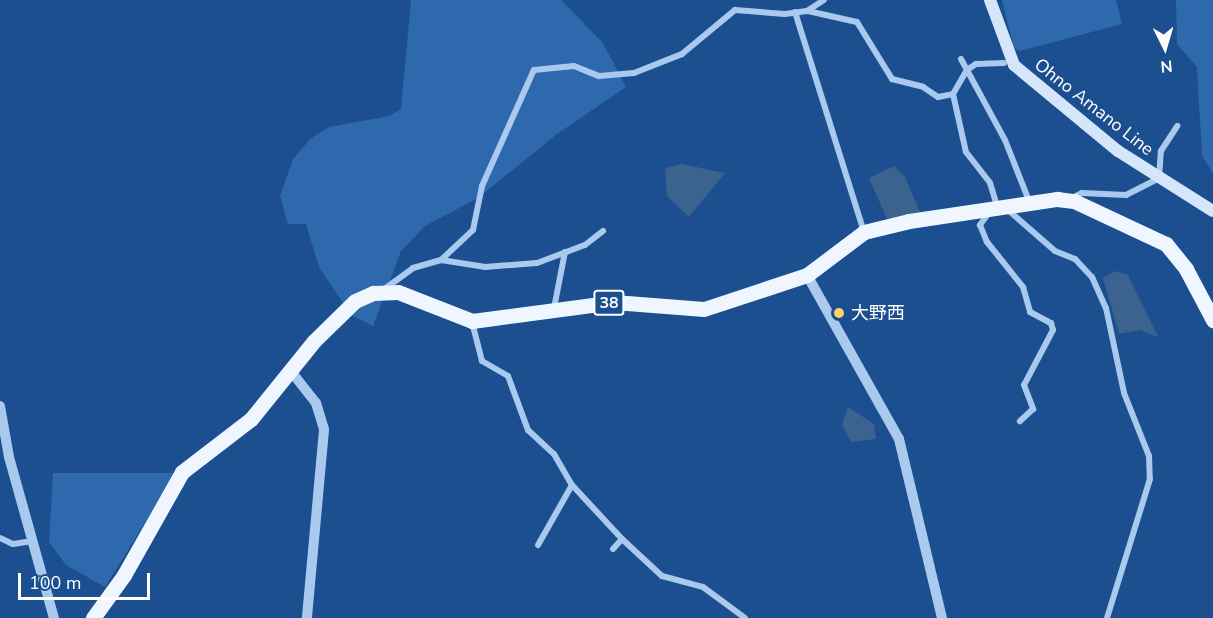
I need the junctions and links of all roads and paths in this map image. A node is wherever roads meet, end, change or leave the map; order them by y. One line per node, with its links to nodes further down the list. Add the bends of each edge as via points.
1 (824, 0): 3 (street)
2 (990, 0): 10 (main road, Ohno Amano Line, via 1014,65 1118,151)
3 (807, 11): 4 (street); 8 (street, via 857,22 898,83 923,87 938,97)
4 (795, 12): 16 (street); 18 (street, via 735,10 682,54 634,73 599,76 574,66 534,70 482,186 476,225)
5 (961, 59): 7 (street)
6 (1004, 63): 7 (street, via 976,64)
7 (967, 70): 8 (street); 12 (street, via 1005,140)
8 (953, 94): 13 (street, via 966,152 990,183)
9 (1177, 126): 10 (street, via 1161,151)
10 (1159, 178): 11 (street, via 1126,195 1082,194); 14 (main road, Ohno Amano Line)
11 (1069, 200): 12 (main road, 38); 22 (main road, 38, via 1166,244 1186,269)
12 (1029, 201): 13 (main road, 38)
13 (997, 206): 16 (main road, 38); 26 (street, via 984,216 983,232 1023,287 1026,306 1051,323 1053,330 1024,385 1033,409); 38 (street, via 1033,228 1055,251 1076,258 1092,278 1106,308 1124,393 1149,456 1150,479)
14 (1213, 211)
15 (603, 231): 17 (street)
16 (864, 232): 19 (main road, 38)
17 (565, 252): 18 (street, via 537,263 485,267); 21 (street)
18 (441, 260): 20 (street, via 413,268)
19 (807, 275): 21 (main road, 38, via 704,309 614,302); 37 (street, via 899,439)
20 (382, 291): 23 (main road, 38, via 408,295); 24 (main road, via 355,301)
21 (554, 310): 23 (main road, 38)
22 (1213, 320)
23 (472, 321): 27 (street, via 482,361 508,376 528,430 554,454)
24 (290, 370): 34 (main road, via 251,418 182,472 124,575); 35 (street, via 316,403 324,430)
25 (0, 406): 30 (street)
26 (1020, 421)
27 (572, 485): 29 (street); 31 (street)
28 (0, 538): 30 (street, via 13,544)
29 (622, 539): 32 (street); 36 (street, via 662,576 703,587)
30 (31, 541): 33 (street)
31 (538, 545)
32 (614, 549)
33 (54, 618)
34 (93, 618)
35 (307, 618)
36 (745, 618)
37 (942, 618)
38 (1107, 618)

